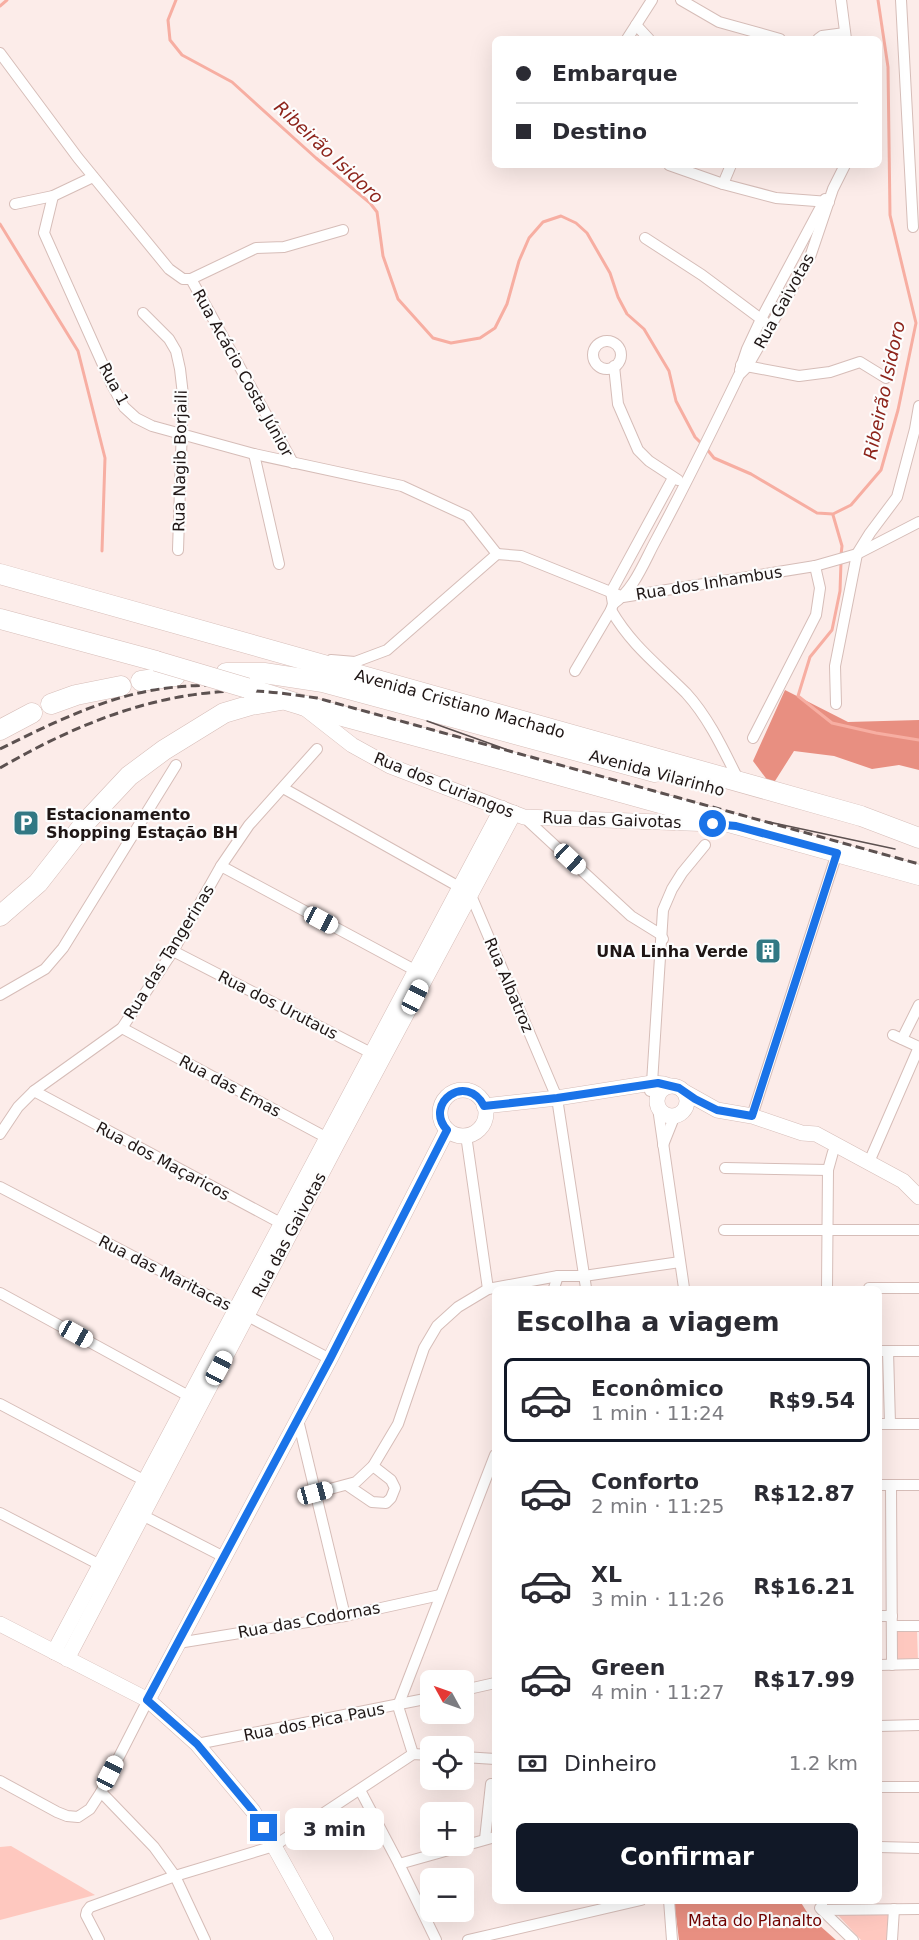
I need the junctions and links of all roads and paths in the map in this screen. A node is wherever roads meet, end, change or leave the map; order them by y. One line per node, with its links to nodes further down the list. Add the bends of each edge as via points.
1 (652, 0): 5 (street)
2 (681, 0): 8 (street, via 718,22)
3 (841, 0): 10 (street)
4 (902, 0): 20 (street)
5 (636, 25): 6 (street); 7 (street)
6 (629, 36)
7 (646, 36)
8 (769, 36)
9 (822, 36): 10 (street)
10 (845, 36)
11 (0, 53): 15 (street, Rua Acácio Costa Júnior)
12 (678, 168): 16 (street)
13 (730, 168): 16 (street)
14 (844, 168): 18 (street, Rua Gaivotas)
15 (93, 177): 17 (street); 23 (street, Rua Acácio Costa Júnior, via 169,269 183,279)
16 (723, 184): 18 (street, via 776,198)
17 (53, 196): 19 (street); 30 (street, Rua 1, via 44,232 120,400 136,418)
18 (827, 201): 25 (street, Rua Gaivotas)
19 (15, 204)
20 (913, 227)
21 (343, 230): 23 (street, via 284,247 256,249)
22 (645, 238): 25 (street, via 702,274)
23 (191, 279): 32 (street, Rua Acácio Costa Júnior)
24 (143, 314): 30 (street, Rua Nagib Borjaili, via 176,351 183,395)
25 (766, 323): 27 (street, Rua Gaivotas)
26 (614, 366): 33 (street, via 618,404 638,450)
27 (742, 369): 28 (street, via 799,376 830,372 860,362); 34 (street, Rua Gaivotas)
28 (886, 378)
29 (919, 406): 38 (street, via 897,497)
30 (182, 435): 31 (street, Rua 1); 36 (street, Rua Nagib Borjaili)
31 (254, 454): 32 (street, Rua 1); 39 (street)
32 (293, 463): 37 (street, Rua Acácio Costa Júnior, via 402,486 467,516)
33 (673, 478): 34 (street); 42 (street)
34 (686, 485): 43 (street)
35 (919, 522): 38 (street, Rua dos Inhambus)
36 (178, 550)
37 (497, 554): 42 (street, Rua dos Inhambus, via 521,556); 46 (street, via 387,650 355,662)
38 (857, 554): 40 (street, Rua dos Inhambus); 54 (street, via 835,666)
39 (279, 564)
40 (820, 565): 43 (street, Rua dos Inhambus); 57 (street, via 816,615)
41 (0, 574): 46 (highway, Avenida Cristiano Machado)
42 (610, 592): 43 (street, Rua dos Inhambus); 44 (street)
43 (623, 597): 44 (street)
44 (612, 607): 47 (street); 60 (street, via 624,632 702,713)
45 (0, 619): 52 (highway, bridge)
46 (298, 658): 60 (highway, Avenida Cristiano Machado)
47 (575, 671)
48 (226, 673): 64 (highway, Avenida Vilarinho, via 264,672 323,682 864,830)
49 (175, 676): 50 (highway)
50 (141, 681)
51 (121, 686): 53 (highway)
52 (293, 703): 62 (street, Rua dos Curiangos, via 370,756); 63 (highway); 70 (highway, via 251,705 224,712 164,750 129,776 38,882)
53 (51, 704)
54 (836, 704)
55 (32, 713): 56 (highway)
56 (0, 730)
57 (753, 738)
58 (317, 749): 61 (street, Rua das Tangerinas)
59 (176, 765): 74 (street, via 63,948 45,969)
60 (739, 782): 64 (highway, Avenida Cristiano Machado, via 861,816)
61 (283, 788): 67 (street, Rua das Tangerinas, via 249,825); 69 (street)
62 (513, 813): 63 (street, Rua das Gaivotas); 69 (street, Rua das Gaivotas); 71 (street, Rua dos Curiangos)
63 (736, 826): 66 (highway)
64 (916, 837)
65 (705, 845): 71 (street, via 672,889 663,910)
66 (837, 853): 68 (highway); 87 (street)
67 (221, 866): 72 (street, Rua das Tangerinas); 73 (street)
68 (919, 875)
69 (465, 890): 73 (street, Rua das Gaivotas); 83 (street, Rua Albatroz)
70 (0, 916)
71 (663, 939): 82 (street)
72 (173, 951): 77 (street, Rua das Tangerinas); 79 (street, Rua dos Urutaus)
73 (421, 973): 79 (street, Rua das Gaivotas)
74 (0, 995)
75 (919, 1005): 76 (street)
76 (915, 1024): 78 (street, via 897,1037)
77 (123, 1028): 81 (street, Rua das Tangerinas); 92 (street, Rua das Emas)
78 (919, 1047): 95 (street)
79 (377, 1056): 92 (street, Rua das Gaivotas)
80 (676, 1088): 82 (street); 85 (street); 86 (street, via 687,1098)
81 (34, 1092): 90 (street, Rua das Tangerinas); 100 (street, Rua dos Maçaricos)
82 (652, 1093): 83 (street); 86 (street, via 665,1115); 93 (street)
83 (557, 1098): 84 (street); 106 (street, Rua Albatroz)
84 (484, 1106): 88 (street, via 469,1091 448,1095 440,1112); 91 (street, via 481,1126)
85 (717, 1110): 86 (street); 87 (street)
86 (680, 1114): 93 (street, via 673,1120)
87 (752, 1116): 89 (street)
88 (447, 1130): 91 (street); 120 (street)
89 (802, 1133): 94 (street); 95 (street, via 816,1134)
90 (0, 1134)
91 (466, 1136): 115 (street)
92 (332, 1141): 100 (street, Rua das Gaivotas)
93 (662, 1145): 104 (street)
94 (833, 1152): 97 (street); 99 (street)
95 (869, 1162): 99 (street, via 903,1181)
96 (725, 1168): 97 (street)
97 (828, 1170): 103 (street)
98 (0, 1187): 117 (street, Rua das Maritacas)
99 (918, 1196)
100 (287, 1227): 117 (street, Rua das Gaivotas)
101 (724, 1230): 103 (street)
102 (919, 1230): 103 (street)
103 (828, 1231): 111 (street)
104 (680, 1262): 106 (street); 110 (street)
105 (558, 1276): 106 (street); 107 (street); 108 (street)
106 (584, 1276): 109 (street, Rua Albatroz)
107 (504, 1286)
108 (555, 1286)
109 (586, 1286)
110 (684, 1286)
111 (827, 1286)
112 (492, 1288): 115 (street)
113 (882, 1288): 114 (street)
114 (919, 1288)
115 (488, 1289): 127 (street, via 437,1326 424,1348 398,1424)
116 (0, 1293): 121 (street)
117 (242, 1313): 120 (street, Rua das Maritacas); 121 (street, Rua das Gaivotas)
118 (884, 1351): 119 (street); 124 (street)
119 (919, 1351)
120 (330, 1359): 123 (street)
121 (196, 1400): 128 (street, Rua das Gaivotas)
122 (0, 1404): 128 (street)
123 (298, 1420): 133 (street); 136 (street)
124 (884, 1424): 125 (street)
125 (919, 1424)
126 (492, 1463): 138 (street)
127 (373, 1466): 129 (street); 129 (street, via 395,1488 386,1503 372,1502)
128 (151, 1484): 135 (street, Rua das Gaivotas); 137 (street, Rua das Gaivotas)
129 (347, 1485): 133 (street)
130 (882, 1485): 131 (street)
131 (891, 1485): 132 (street); 141 (street)
132 (919, 1485)
133 (315, 1493): 139 (street)
134 (0, 1513): 137 (street)
135 (142, 1515): 136 (street); 137 (street, Rua das Gaivotas)
136 (224, 1557): 144 (street)
137 (107, 1569): 145 (street, Rua das Gaivotas)
138 (440, 1595): 139 (street, Rua das Codornas); 153 (street)
139 (345, 1616): 144 (street, Rua das Codornas)
140 (882, 1617): 141 (street)
141 (893, 1621): 143 (street); 148 (street)
142 (0, 1624): 145 (street)
143 (919, 1626)
144 (178, 1643): 151 (street)
145 (61, 1655): 151 (street)
146 (919, 1664): 148 (street)
147 (882, 1665): 148 (street)
148 (892, 1665)
149 (492, 1684): 150 (street)
150 (474, 1688)
151 (147, 1700): 156 (street); 166 (street)
152 (420, 1700): 153 (street, Rua dos Pica Paus)
153 (398, 1706): 156 (street, Rua dos Pica Paus); 157 (street)
154 (919, 1725): 155 (street)
155 (882, 1726)
156 (197, 1744): 168 (street, via 253,1811)
157 (413, 1754): 158 (street); 165 (street)
158 (420, 1754)
159 (474, 1758): 160 (street)
160 (492, 1759)
161 (0, 1781): 166 (street, via 67,1816 78,1817 90,1809)
162 (491, 1784): 167 (street)
163 (882, 1787): 164 (street)
164 (919, 1787)
165 (360, 1790): 168 (street); 171 (street)
166 (101, 1792): 172 (street, via 154,1847)
167 (490, 1838): 171 (street)
168 (274, 1846): 172 (street); 180 (street)
169 (882, 1847): 170 (street)
170 (919, 1848)
171 (399, 1864): 181 (street)
172 (175, 1876): 178 (street, via 94,1905 86,1916); 179 (street)
173 (624, 1904): 182 (street)
174 (669, 1904): 183 (street)
175 (819, 1904): 177 (street); 184 (street)
176 (919, 1909): 177 (street)
177 (894, 1910): 185 (street)
178 (99, 1940)
179 (205, 1940)
180 (326, 1940)
181 (436, 1940)
182 (468, 1940)
183 (672, 1940)
184 (852, 1940)
185 (892, 1940)

